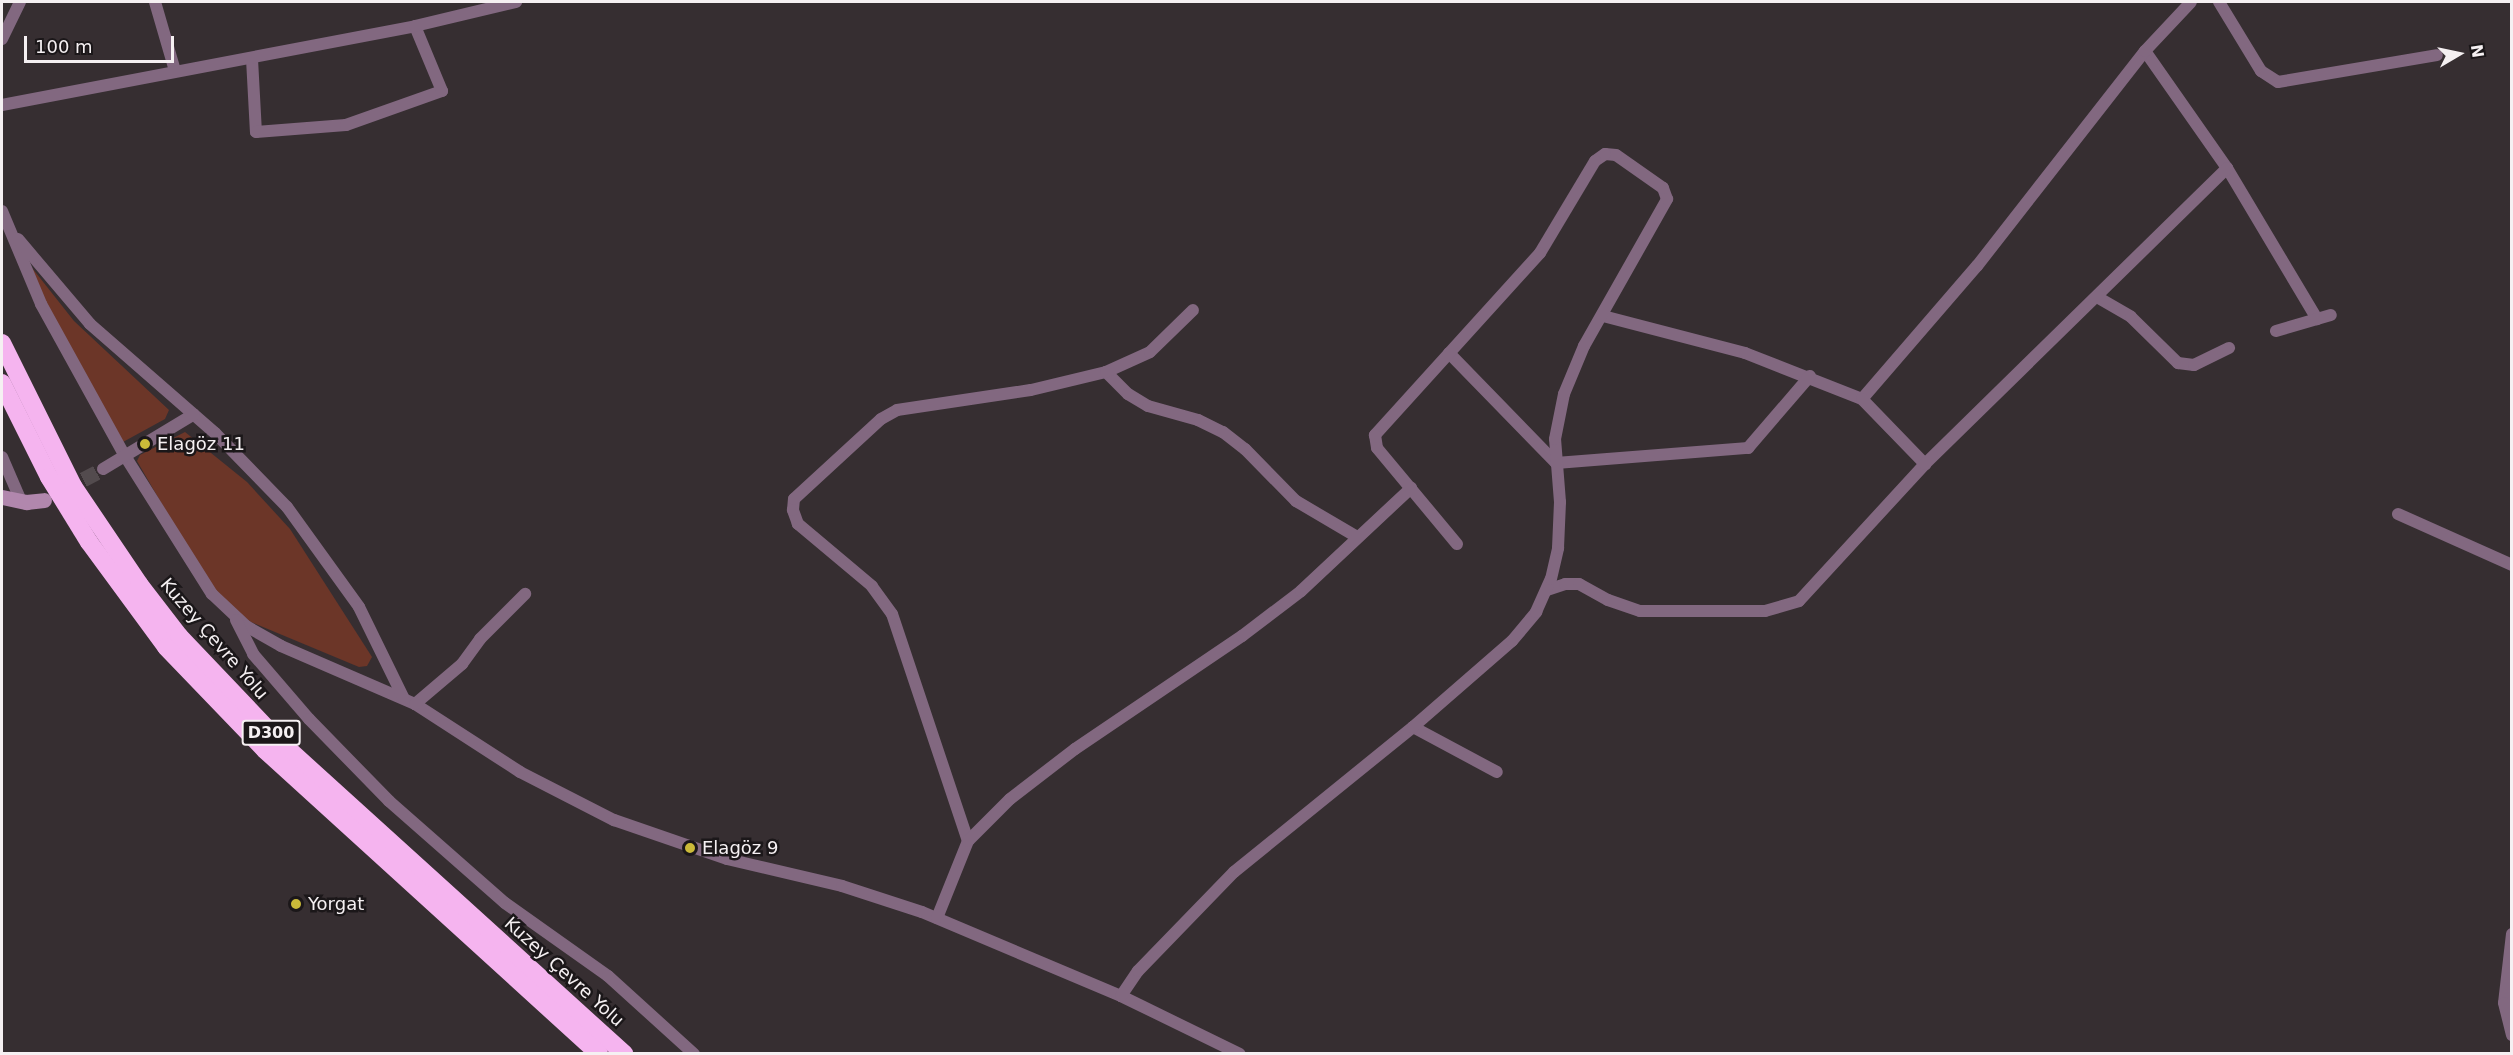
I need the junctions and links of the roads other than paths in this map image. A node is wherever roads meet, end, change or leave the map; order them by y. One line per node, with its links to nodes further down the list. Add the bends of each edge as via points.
1 (20, 2): 9 (street)
2 (155, 2): 13 (street)
3 (470, 2): 7 (street)
4 (516, 2): 7 (street)
5 (2190, 2): 10 (street)
6 (2219, 2): 11 (street, via 2260,71 2278,82)
7 (467, 14): 8 (street)
8 (415, 26): 12 (street); 12 (street, via 442,91 346,125 277,134 256,132)
9 (2, 39)
10 (2145, 51): 15 (street); 29 (street, via 1977,266)
11 (2437, 55)
12 (252, 58): 13 (street)
13 (175, 71): 14 (street)
14 (2, 105)
15 (2227, 168): 17 (street); 21 (street)
16 (3, 216): 30 (street, via 45,275 90,324); 31 (street, via 41,304)
17 (2097, 297): 24 (street, via 2131,317 2178,363 2194,364); 34 (street)
18 (1193, 310): 26 (street, via 1150,352)
19 (2331, 315): 21 (street)
20 (1603, 316): 25 (street, via 1668,199 1660,185 1611,154 1595,161 1554,236); 27 (street, via 1745,353); 33 (street, via 1584,346 1564,394 1557,425)
21 (2316, 319): 22 (street)
22 (2276, 331)
23 (2, 343): 56 (highway, Kuzey Çevre Yolu / D300, via 73,486 179,636 277,739)
24 (2229, 348)
25 (1449, 353): 33 (street); 36 (street, via 1375,435 1377,448)
26 (1106, 372): 41 (street, via 1128,394 1148,406 1223,432 1296,501); 50 (street, via 1031,390 897,410 794,499 798,524 872,586 892,614)
27 (1810, 376): 29 (street); 33 (street, via 1748,448)
28 (2, 383): 55 (highway, Kuzey Çevre Yolu / D300, via 48,477 166,647 265,750)
29 (1862, 399): 34 (street)
30 (194, 414): 31 (street); 47 (street, via 264,482 320,549 373,633)
31 (125, 456): 35 (street); 46 (street, via 212,594)
32 (2, 457): 39 (street)
33 (1556, 463): 44 (street, via 1559,538)
34 (1925, 464): 44 (street, via 1805,596 1784,608 1640,610 1608,600 1579,584)
35 (103, 469)
36 (1411, 488): 41 (street); 42 (street)
37 (2, 497): 39 (street)
38 (44, 500): 39 (street)
39 (21, 501)
40 (2398, 514): 43 (street)
41 (1357, 537): 50 (street, via 1301,591 1075,749 1010,799)
42 (1457, 544)
43 (2511, 565)
44 (1547, 590): 48 (street, via 1536,612 1512,641)
45 (525, 594): 47 (street, via 480,639 462,664)
46 (234, 616): 47 (street, via 269,640); 57 (street, via 253,654 309,719 389,801 505,903 608,976)
47 (410, 702): 51 (street, via 520,772 640,831 727,859 866,893)
48 (1413, 727): 49 (street); 53 (street, via 1234,872 1138,970)
49 (1497, 772)
50 (968, 841): 51 (street)
51 (937, 918): 53 (street)
52 (2511, 934): 54 (street, via 2504,1003)
53 (1121, 996): 58 (street)
54 (2511, 1035)
55 (599, 1053)
56 (624, 1053)
57 (694, 1053)
58 (1240, 1053)

